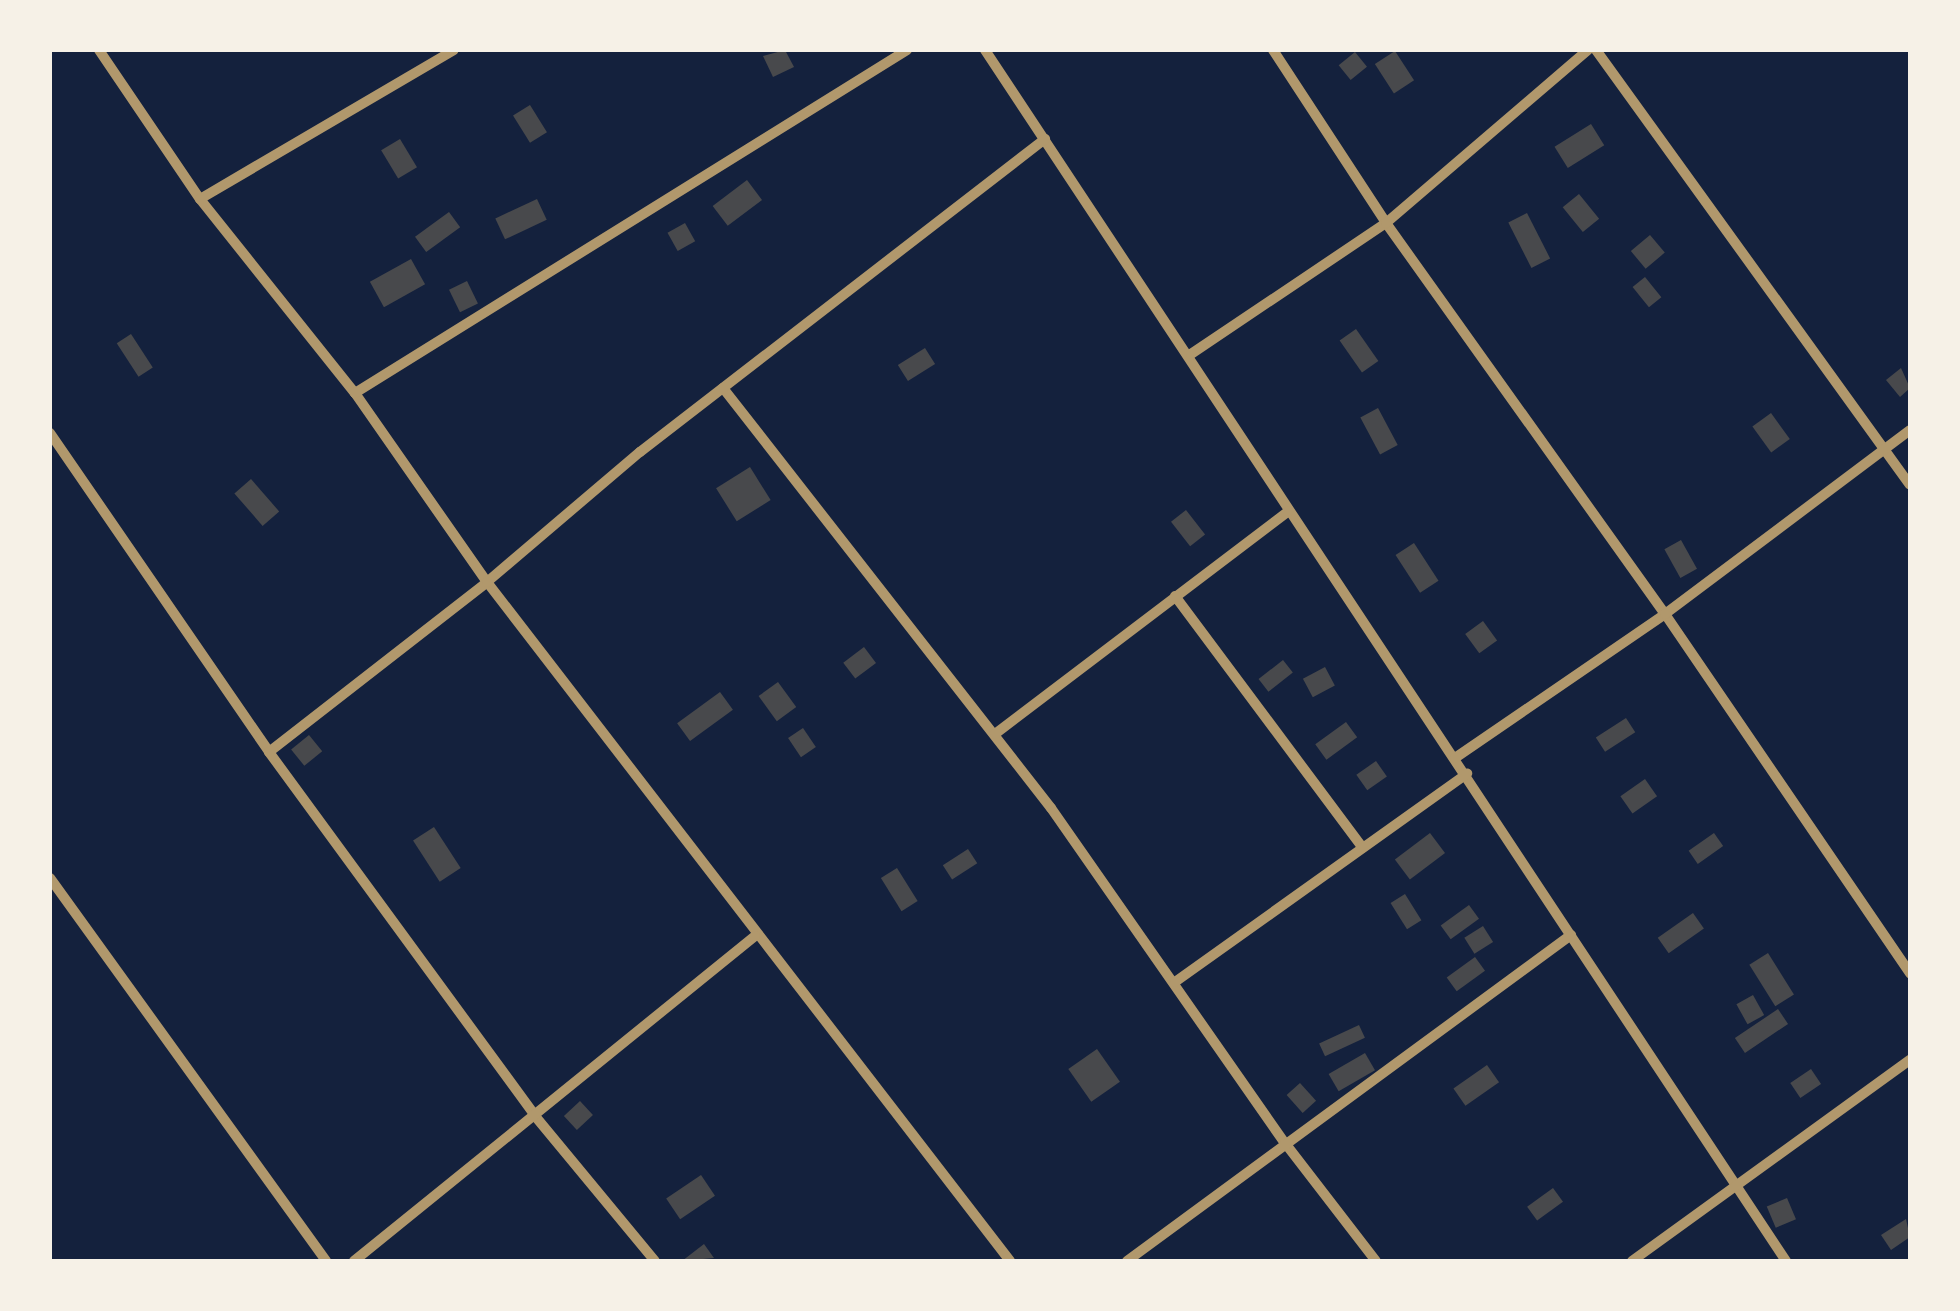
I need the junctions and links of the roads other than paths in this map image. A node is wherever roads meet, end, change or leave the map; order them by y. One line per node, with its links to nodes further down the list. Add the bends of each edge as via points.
1 (99, 50): 9 (street)
2 (454, 50): 9 (street)
3 (907, 50): 13 (street)
4 (985, 50): 8 (street)
5 (1273, 50): 10 (street)
6 (1588, 50): 10 (street)
7 (1596, 50): 16 (street)
8 (1045, 139): 11 (street); 12 (street)
9 (200, 199): 13 (street)
10 (1386, 223): 11 (street); 21 (street)
11 (1191, 354): 18 (street)
12 (723, 388): 19 (street); 22 (street)
13 (355, 393): 19 (street)
14 (1910, 430): 16 (street)
15 (50, 433): 23 (street)
16 (1886, 449): 17 (street); 21 (street)
17 (1910, 485)
18 (1288, 512): 20 (street); 24 (street)
19 (488, 582): 23 (street); 29 (street)
20 (1175, 596): 22 (street); 26 (street)
21 (1665, 614): 24 (street); 30 (street)
22 (995, 734): 31 (street)
23 (269, 752): 33 (street)
24 (1455, 758): 25 (street)
25 (1467, 774): 26 (street); 28 (street)
26 (1363, 848): 31 (street)
27 (50, 878): 36 (street)
28 (1571, 935): 34 (street); 35 (street)
29 (755, 936): 33 (street); 39 (street)
30 (1910, 973)
31 (1175, 982): 34 (street)
32 (1910, 1060): 35 (street)
33 (535, 1116): 37 (street); 38 (street)
34 (1285, 1143): 40 (street); 41 (street)
35 (1735, 1182): 42 (street); 43 (street)
36 (326, 1261)
37 (354, 1261)
38 (656, 1261)
39 (1010, 1261)
40 (1127, 1261)
41 (1376, 1261)
42 (1632, 1261)
43 (1786, 1261)

